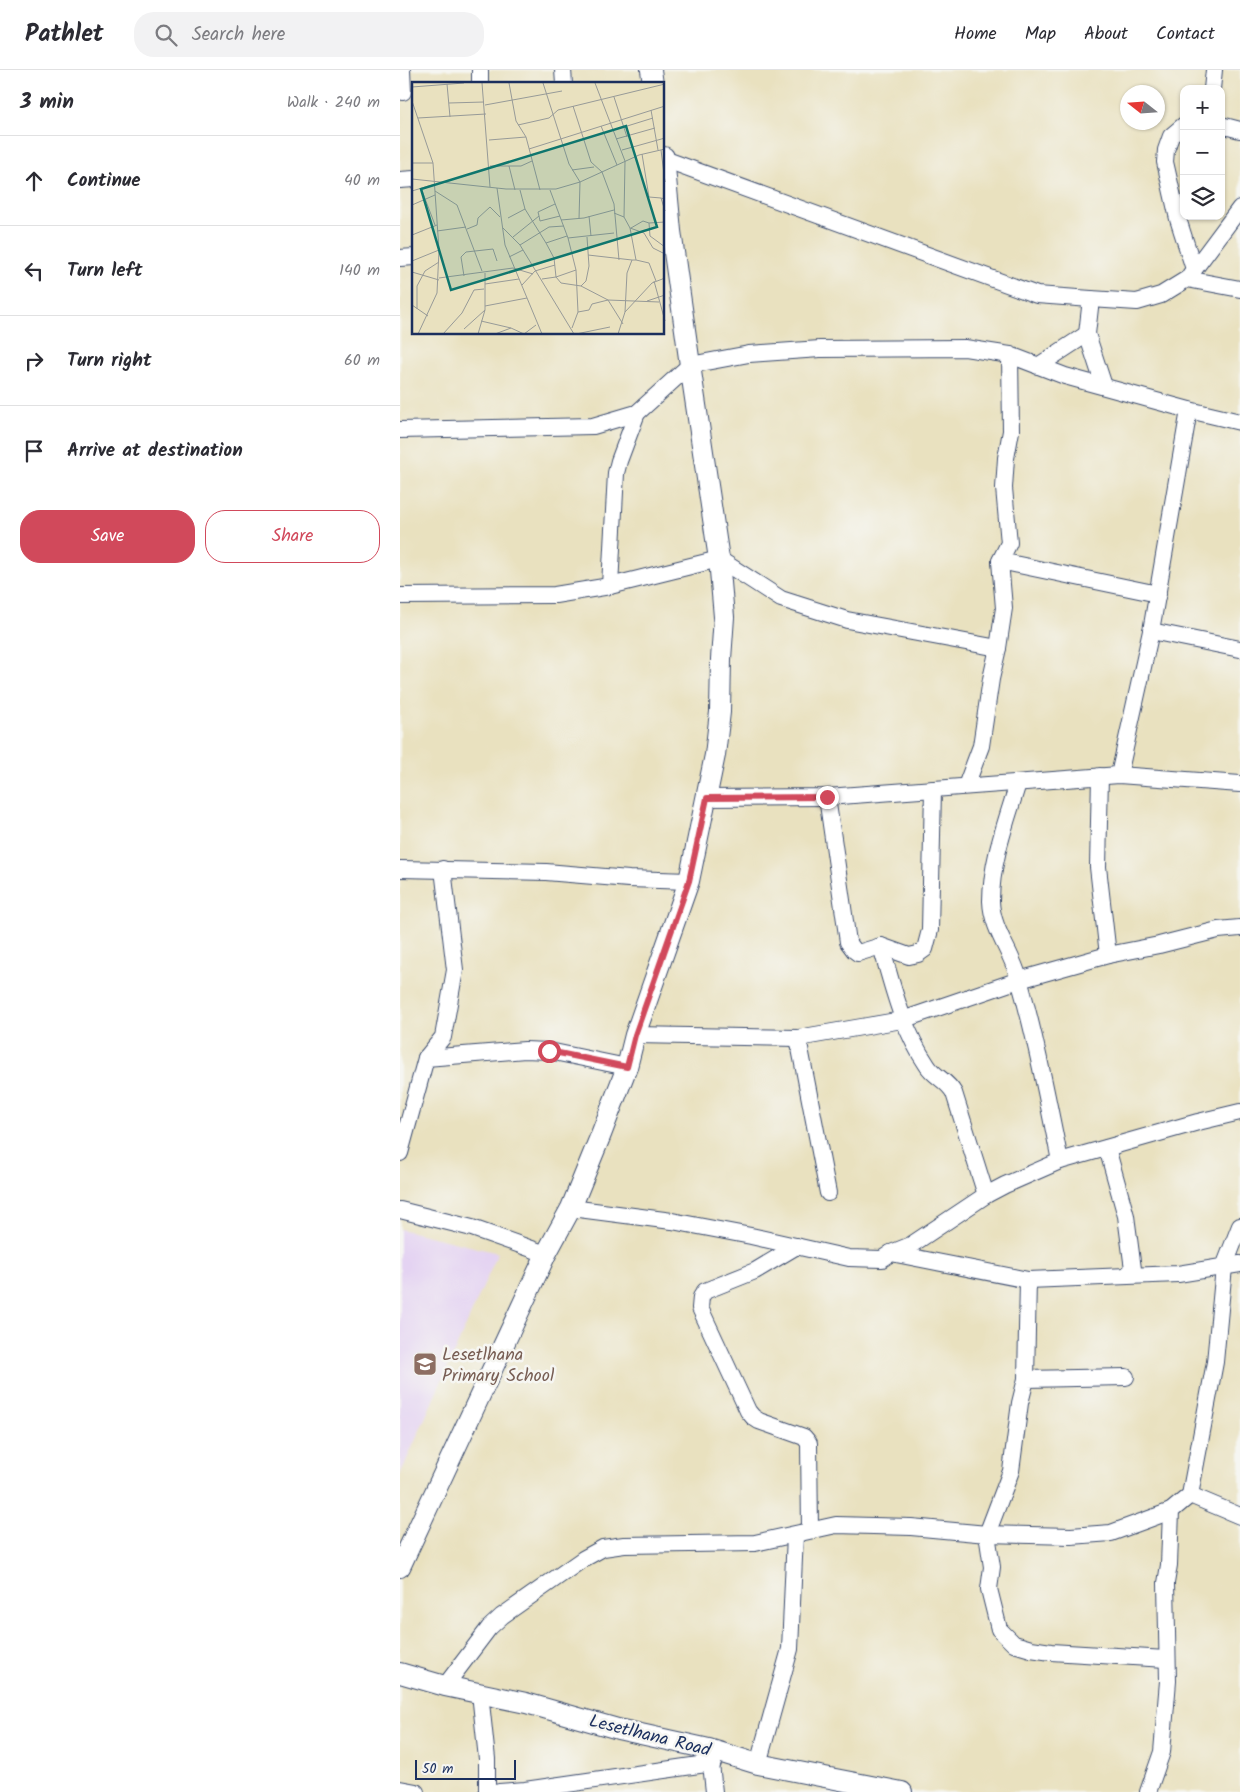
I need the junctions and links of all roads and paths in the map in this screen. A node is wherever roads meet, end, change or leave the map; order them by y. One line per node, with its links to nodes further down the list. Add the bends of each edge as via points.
1 (402, 70): 4 (street)
2 (1214, 70): 3 (street)
3 (1212, 85)
4 (406, 92)
5 (1225, 127): 7 (street)
6 (1180, 129): 12 (street, via 1171,136 1165,162)
7 (1240, 130)
8 (665, 158): 14 (street, via 1037,295)
9 (665, 176): 11 (street)
10 (1240, 208): 12 (street)
11 (668, 231): 17 (street)
12 (1190, 274): 13 (street); 14 (street, via 1161,295 1137,302)
13 (1240, 289)
14 (1091, 299): 15 (street)
15 (1087, 334): 18 (street); 19 (street)
16 (1010, 355): 17 (street, via 965,348 820,349 749,354); 18 (street); 25 (street, via 1011,431 1004,488 1009,543)
17 (690, 366): 21 (street); 24 (street)
18 (1038, 366): 19 (street)
19 (1104, 386): 20 (street)
20 (1189, 410): 22 (street); 27 (street)
21 (637, 413): 23 (street, via 593,426); 26 (street, via 616,473)
22 (1240, 422)
23 (400, 430)
24 (719, 559): 26 (street); 30 (street, via 780,599 847,620); 39 (street, via 724,617 720,712)
25 (1000, 561): 27 (street); 30 (street, via 1004,608)
26 (610, 586): 28 (street, via 554,596)
27 (1158, 594): 29 (street)
28 (400, 596)
29 (1151, 630): 31 (street); 32 (street)
30 (998, 648): 36 (street, via 981,746)
31 (1240, 649)
32 (1119, 775): 33 (street); 35 (street)
33 (1100, 776): 34 (street); 45 (street, via 1098,867)
34 (1018, 782): 36 (street); 46 (street, via 999,849 991,902 994,922)
35 (1240, 784)
36 (966, 786): 37 (street)
37 (933, 789): 38 (street); 44 (street, via 930,930 925,949 909,956)
38 (827, 797): 39 (street); 44 (street, via 848,942 858,953)
39 (707, 798): 42 (street)
40 (400, 869): 41 (street)
41 (443, 869): 42 (street); 50 (street, via 455,970 443,1036)
42 (689, 881): 48 (street)
43 (1240, 928): 45 (street)
44 (881, 946): 47 (street)
45 (1108, 955): 46 (street)
46 (1019, 980): 47 (street); 55 (street)
47 (902, 1020): 49 (street); 57 (street, via 928,1067 954,1092)
48 (635, 1035): 49 (street); 51 (street)
49 (798, 1038): 56 (street)
50 (426, 1058): 51 (street, via 549,1051); 54 (street)
51 (627, 1067): 58 (street)
52 (1240, 1112): 53 (street)
53 (1107, 1148): 55 (street); 66 (street, via 1126,1216 1133,1268)
54 (400, 1152)
55 (1060, 1162): 57 (street)
56 (828, 1193)
57 (986, 1195): 62 (street, via 911,1245)
58 (571, 1208): 61 (street, via 672,1221); 63 (street)
59 (400, 1210): 63 (street, via 472,1228)
60 (1240, 1226): 65 (street)
61 (796, 1246): 62 (street, via 849,1258 882,1259); 73 (street, via 755,1271 705,1291 700,1308 752,1417 804,1437 809,1443)
62 (891, 1253): 67 (street)
63 (546, 1254): 75 (street)
64 (1240, 1264): 65 (street)
65 (1224, 1267): 66 (street, via 1178,1274); 70 (street, via 1215,1362)
66 (1126, 1276): 67 (street)
67 (1028, 1280): 69 (street)
68 (1126, 1376): 69 (street)
69 (1026, 1379): 74 (street, via 1011,1471)
70 (1190, 1495): 71 (street); 72 (street)
71 (1172, 1510): 74 (street, via 1111,1533 1071,1536); 76 (street, via 1166,1583)
72 (1240, 1516)
73 (803, 1532): 74 (street, via 836,1525); 78 (street, via 755,1543 603,1548 502,1616 489,1628); 81 (street, via 790,1649)
74 (987, 1534): 76 (street, via 993,1609 999,1629 1014,1644 1051,1652)
75 (400, 1567)
76 (1166, 1659): 88 (street, via 1168,1681 1162,1752)
77 (400, 1673): 78 (street, Lesetlhana Road)
78 (446, 1686): 79 (street, Lesetlhana Road)
79 (480, 1693): 80 (street, Lesetlhana Road); 84 (street)
80 (711, 1756): 81 (street, Lesetlhana Road); 85 (street); 86 (street)
81 (758, 1764): 87 (street, Lesetlhana Road)
82 (400, 1789): 83 (street)
83 (416, 1792)
84 (487, 1792)
85 (499, 1792)
86 (714, 1792)
87 (902, 1792)
88 (1148, 1792)

